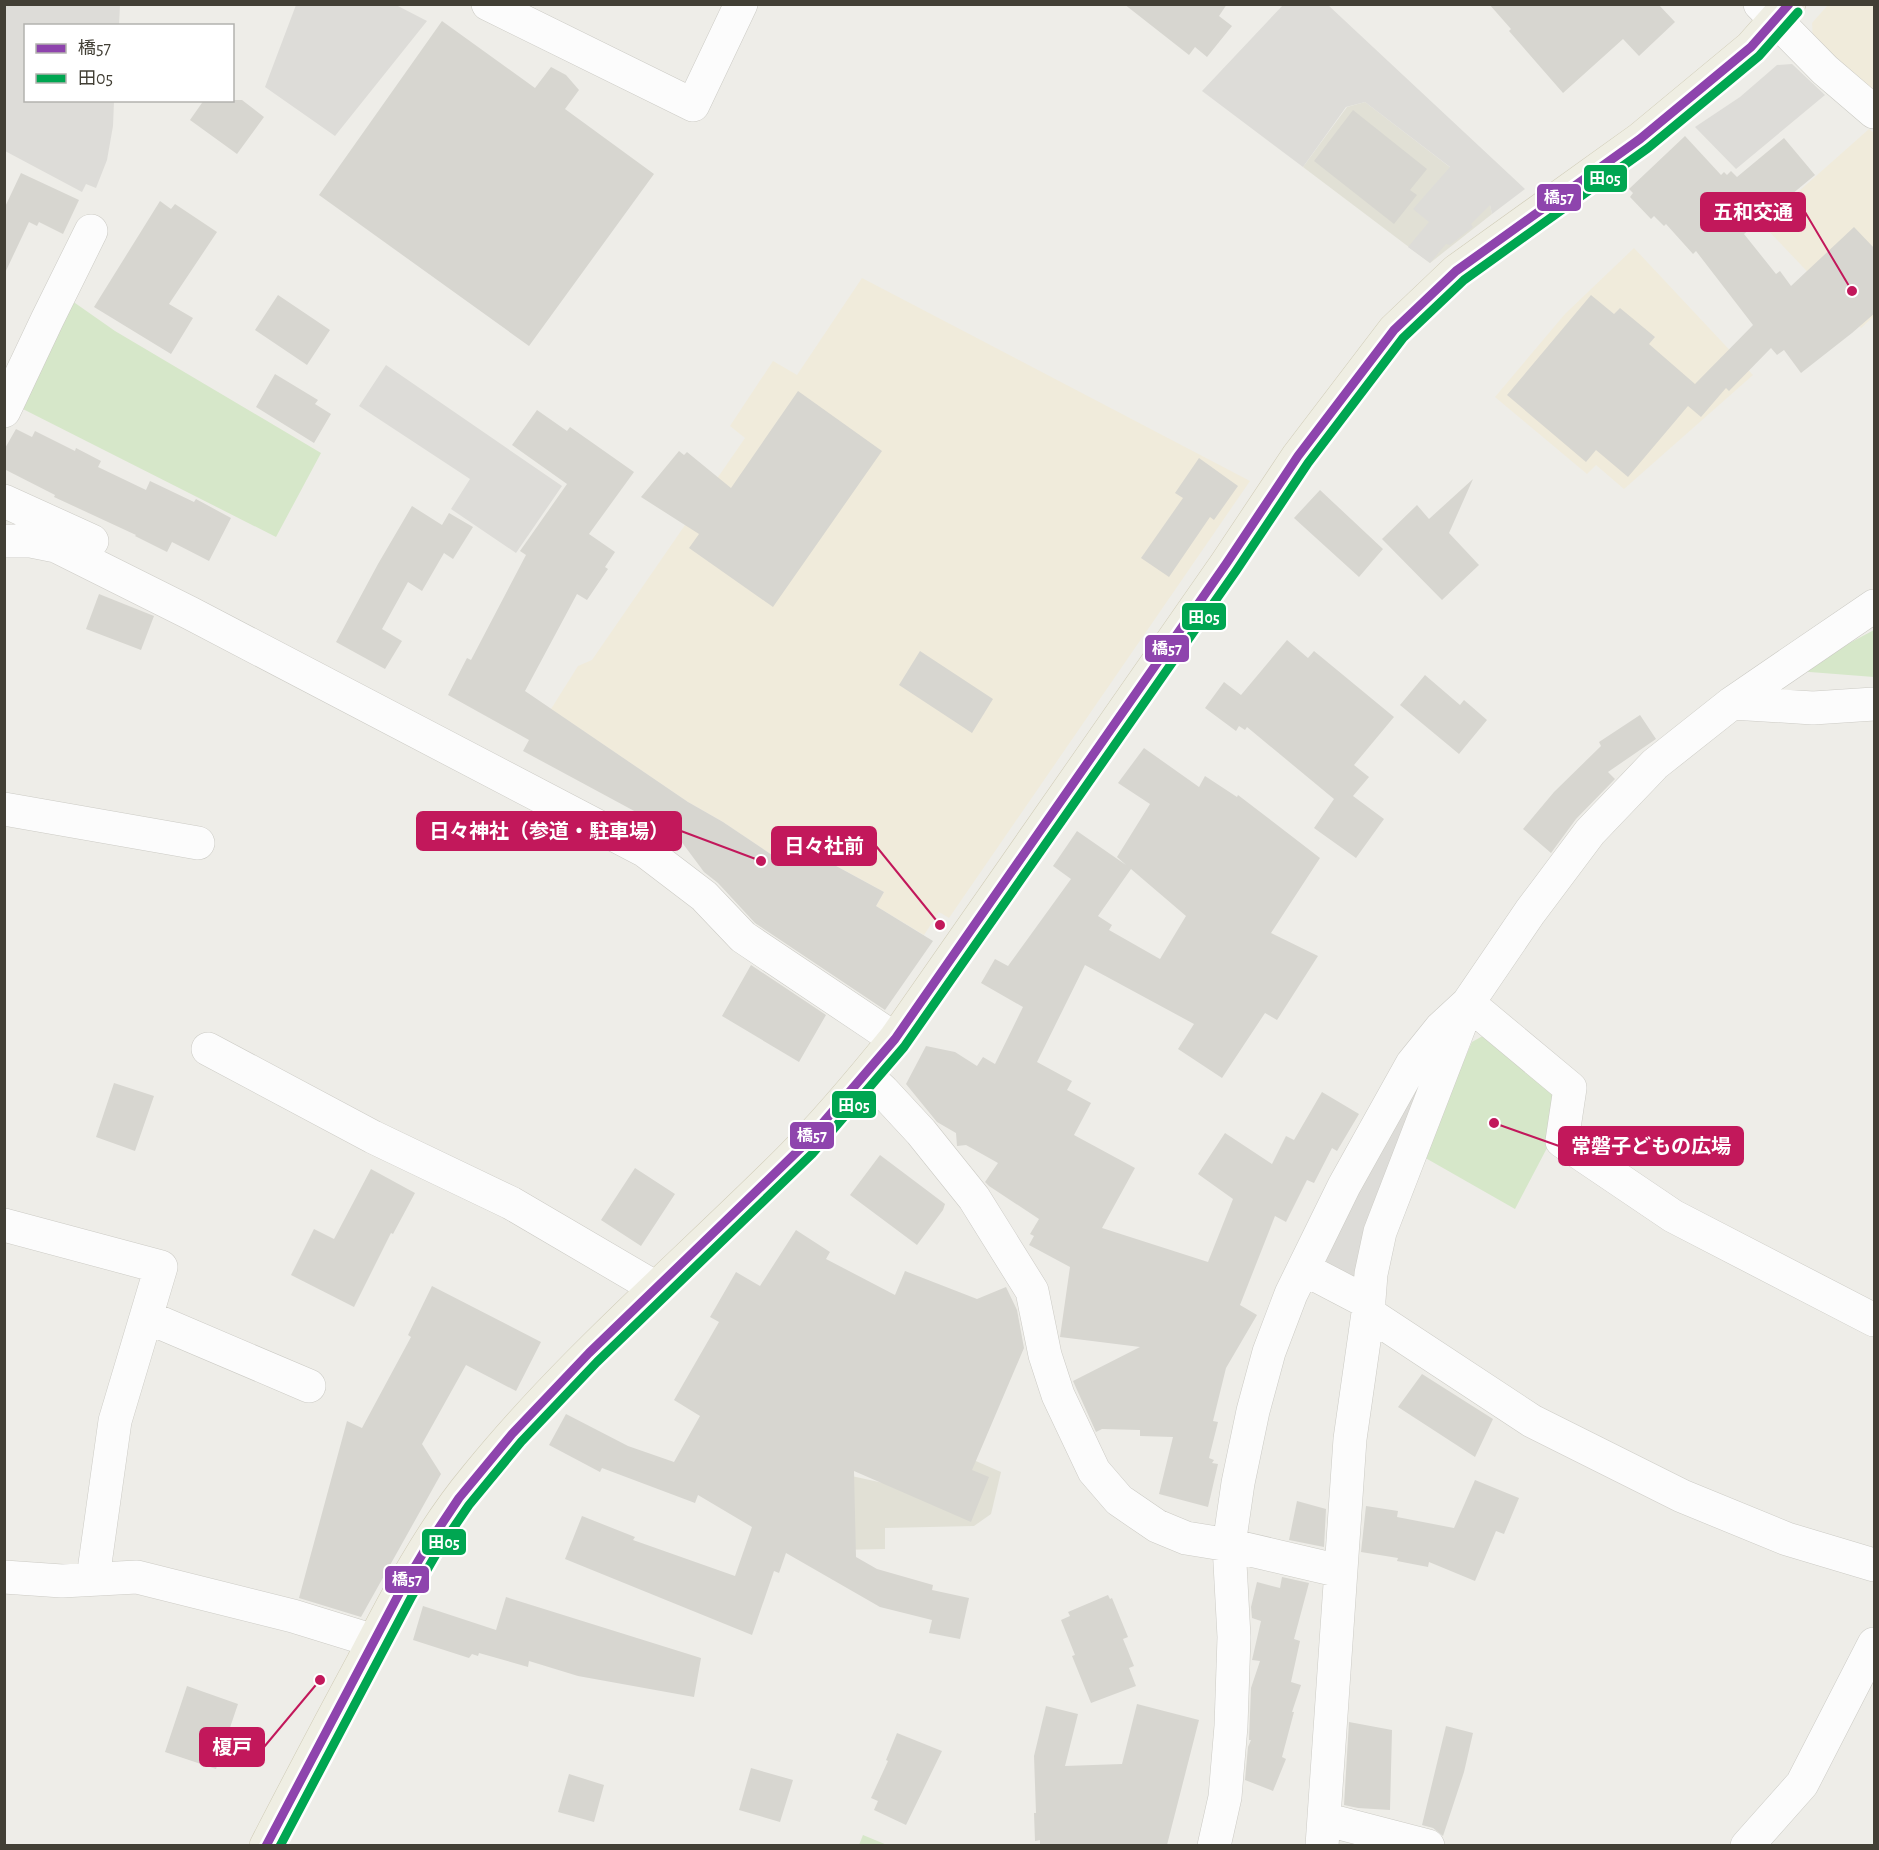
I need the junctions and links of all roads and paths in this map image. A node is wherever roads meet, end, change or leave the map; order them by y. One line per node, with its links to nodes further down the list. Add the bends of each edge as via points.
1 (488, 4): 2 (street, via 693,105)
2 (741, 4)
3 (1775, 10): 4 (street, via 1825,70); 15 (main road, via 1751,47 1640,139 1456,271 1394,330 1298,456)
4 (1875, 112)
5 (91, 231): 6 (street)
6 (4, 411)
7 (4, 501): 8 (street)
8 (25, 533): 15 (street, via 195,602 505,765 645,851 704,896 743,937)
9 (1875, 606): 10 (street)
10 (1732, 703): 11 (street, via 1814,708); 14 (street, via 1655,764 1590,832)
11 (1875, 704)
12 (4, 809): 13 (street)
13 (198, 843)
14 (1468, 1003): 19 (street, via 1412,1064 1344,1186); 21 (street, via 1380,1232); 23 (street, via 1570,1088 1562,1141 1673,1216)
15 (894, 1039): 17 (main road)
16 (207, 1049): 20 (street, via 373,1137 511,1203)
17 (866, 1075): 20 (main road, via 790,1159); 25 (street, via 921,1132 974,1198 1032,1291 1058,1395 1094,1471 1119,1500 1157,1526 1186,1538)
18 (4, 1226): 22 (street, via 161,1267)
19 (1304, 1269): 21 (street); 25 (street, via 1266,1362)
20 (656, 1288): 30 (main road, via 579,1362 473,1479 438,1530)
21 (1368, 1308): 26 (street, via 1532,1421 1671,1490 1787,1539); 27 (street, via 1350,1439)
22 (147, 1317): 24 (street, via 268,1382); 29 (street, via 115,1421)
23 (1875, 1320)
24 (309, 1386)
25 (1228, 1545): 27 (street); 34 (street, via 1234,1637 1232,1726 1225,1797)
26 (1875, 1565)
27 (1340, 1571): 32 (street)
28 (4, 1577): 29 (street, via 62,1581)
29 (93, 1578): 30 (street, via 137,1577)
30 (374, 1641): 33 (main road)
31 (1875, 1644): 36 (street, via 1802,1784)
32 (1323, 1832): 35 (street)
33 (266, 1845)
34 (1214, 1845)
35 (1428, 1845)
36 (1747, 1845)

